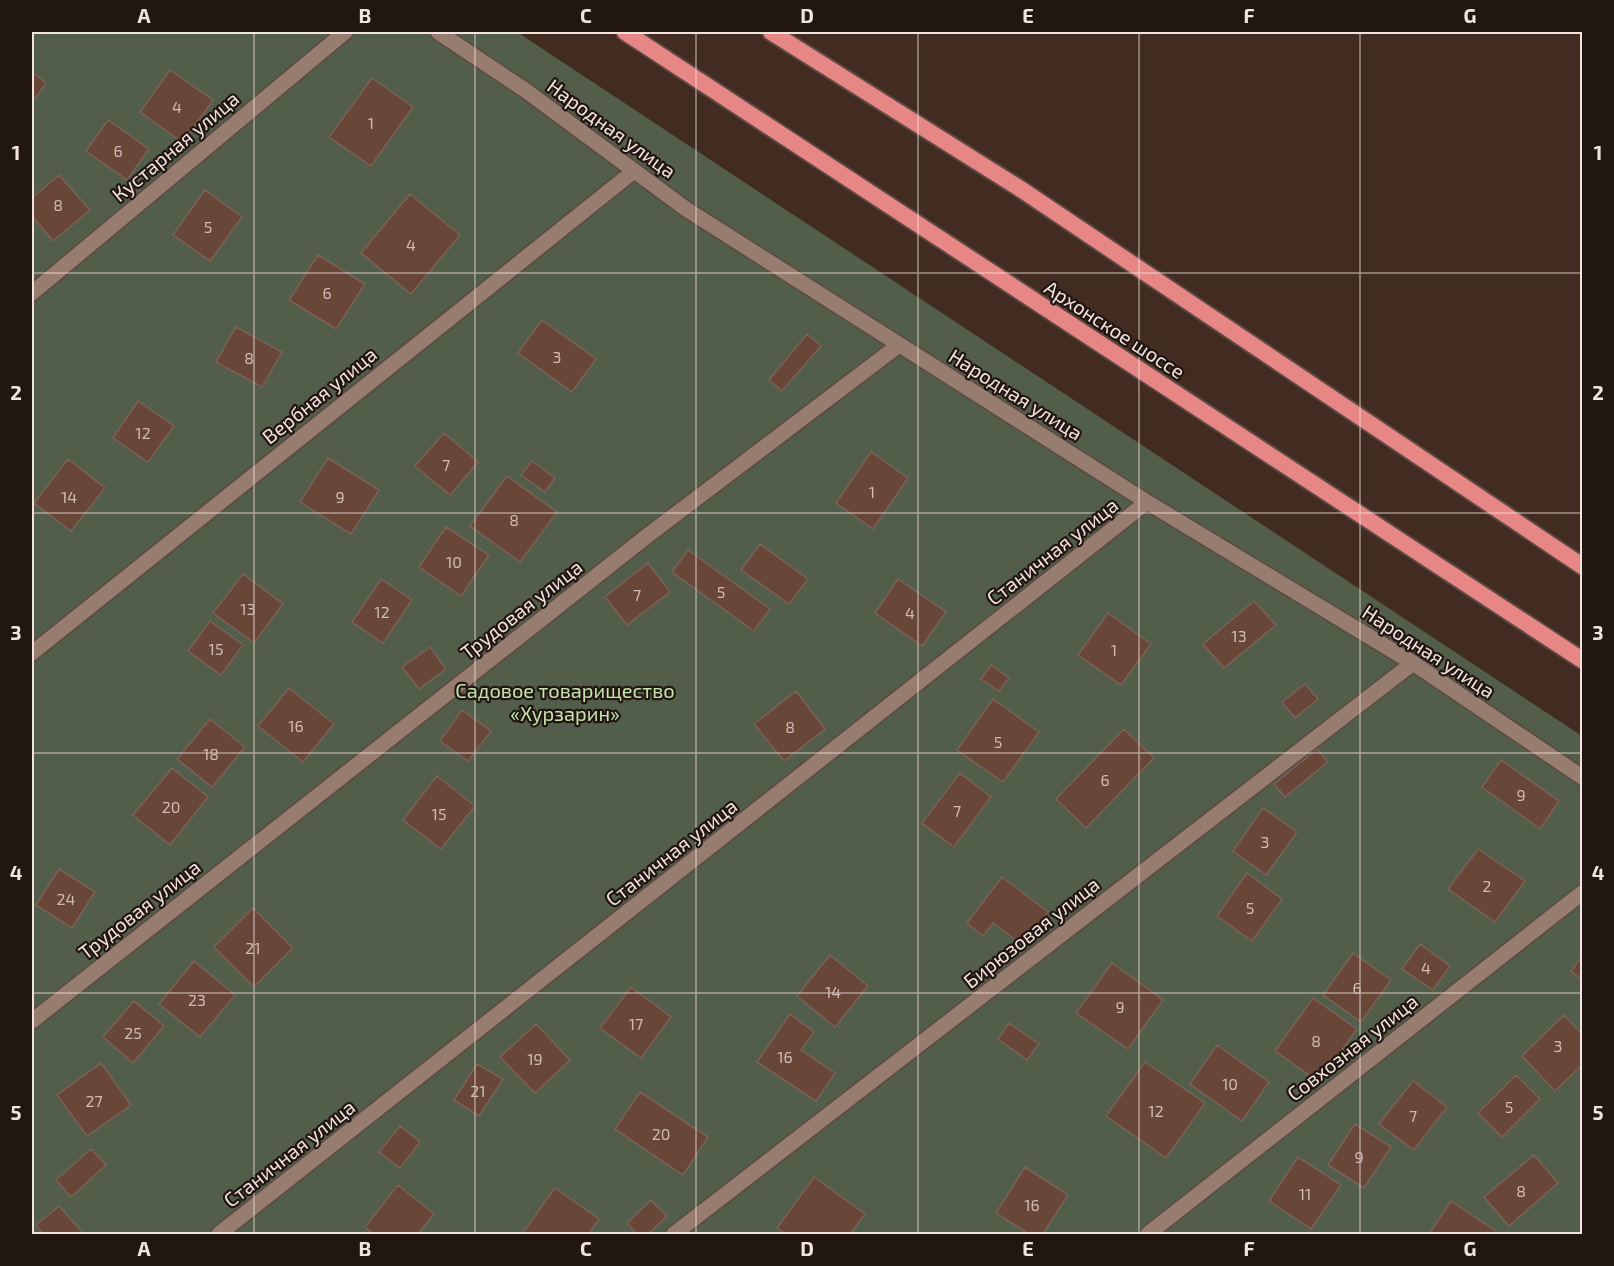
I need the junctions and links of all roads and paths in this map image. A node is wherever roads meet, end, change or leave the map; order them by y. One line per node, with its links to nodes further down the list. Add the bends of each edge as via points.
1 (345, 32): 6 (street, Кустарная улица)
2 (438, 32): 5 (street, Народная улица, via 525,90)
3 (626, 32): 11 (highway, Архонское шоссе)
4 (771, 32): 9 (highway, via 1019,188)
5 (634, 171): 7 (street, Народная улица); 10 (street, Вербная улица)
6 (32, 293)
7 (899, 345): 8 (street, Народная улица); 15 (street, Трудовая улица, via 647,536)
8 (1147, 502): 12 (street, Народная улица); 16 (street, Станичная улица)
9 (1582, 566)
10 (32, 653)
11 (1582, 660)
12 (1413, 663): 13 (street, Народная улица); 17 (street, Бирюзовая улица)
13 (1582, 777)
14 (1582, 893): 18 (street, Совхозная улица)
15 (32, 1021)
16 (219, 1234)
17 (674, 1234)
18 (1148, 1234)

